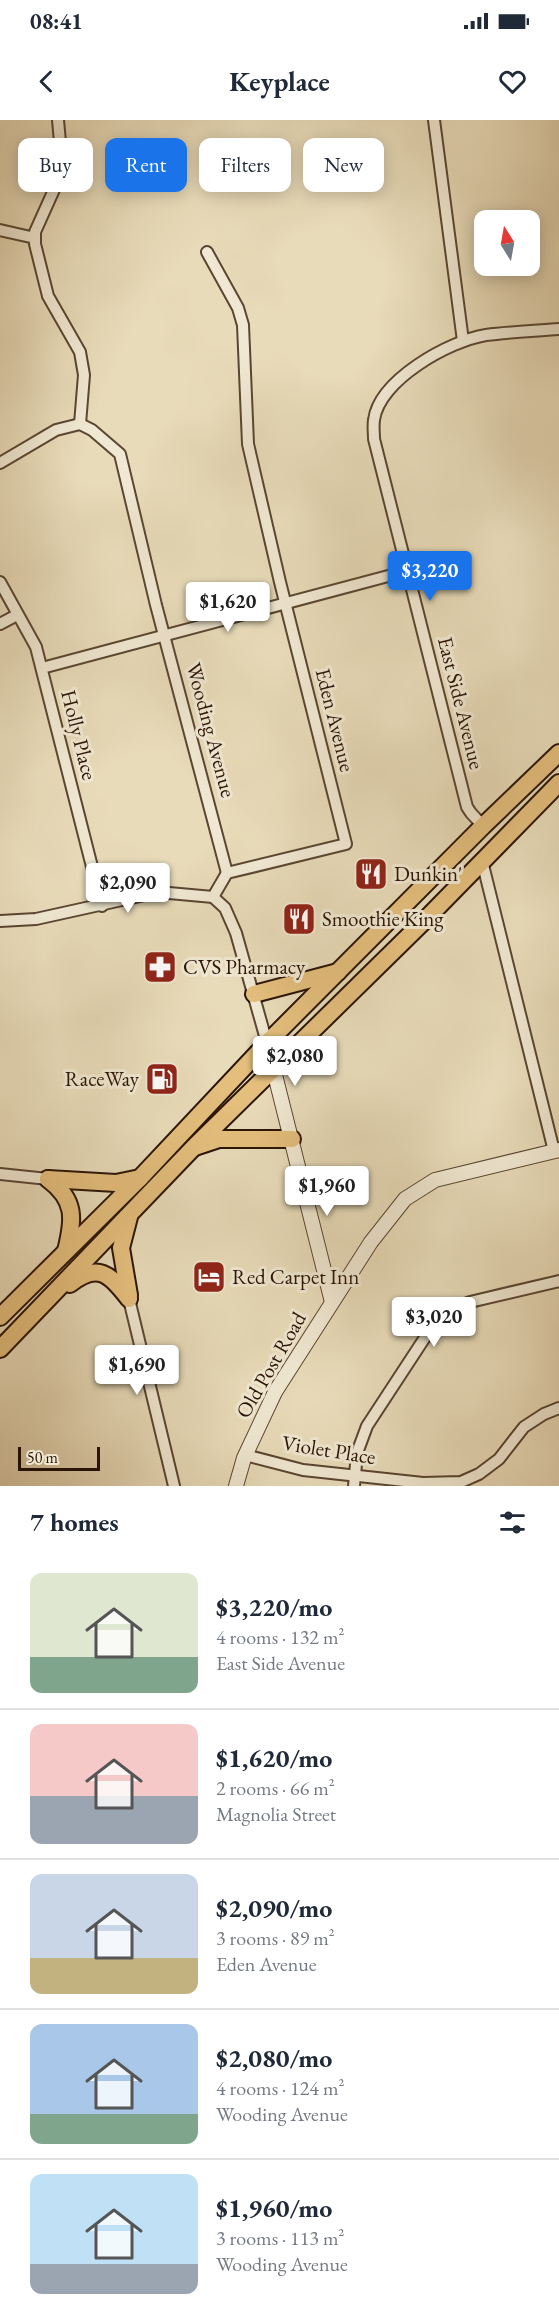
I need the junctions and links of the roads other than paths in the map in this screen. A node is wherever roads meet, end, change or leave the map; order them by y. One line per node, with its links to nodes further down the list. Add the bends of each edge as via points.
1 (58, 120): 4 (street, via 62,164)
2 (434, 120): 7 (street)
3 (0, 230): 4 (street)
4 (35, 238): 8 (street, via 48,296 80,352 84,375)
5 (207, 252): 12 (street, Eden Avenue, via 238,308 243,325 248,444)
6 (559, 329): 7 (street, East Side Avenue, via 484,335)
7 (463, 341): 10 (street, East Side Avenue, via 398,380 379,405 374,420 374,439)
8 (80, 424): 9 (street, via 56,430); 15 (street, Wooding Avenue, via 120,454)
9 (0, 463)
10 (407, 571): 12 (street); 19 (street, East Side Avenue, via 467,807)
11 (0, 582): 13 (street, Holly Place)
12 (285, 604): 15 (street); 21 (street, Eden Avenue, via 346,844)
13 (17, 615): 14 (street); 16 (street, Holly Place, via 36,647)
14 (0, 624)
15 (164, 636): 16 (street); 21 (street, Wooding Avenue)
16 (42, 668): 23 (street, Holly Place)
17 (559, 753): 19 (highway)
18 (559, 783): 20 (highway)
19 (483, 826): 25 (highway)
20 (482, 861): 28 (highway); 31 (street)
21 (227, 873): 22 (street)
22 (213, 897): 23 (street, via 158,892); 26 (street, via 225,908 236,933)
23 (102, 906): 24 (street)
24 (0, 921)
25 (339, 972): 26 (highway); 27 (highway)
26 (254, 994): 27 (street)
27 (267, 1043): 28 (street); 33 (highway)
28 (274, 1066): 29 (street); 30 (highway)
29 (292, 1139): 30 (highway, via 219,1139); 39 (street)
30 (194, 1147): 35 (highway)
31 (556, 1150): 39 (street, Old Post Road, via 435,1180 405,1199)
32 (0, 1174): 34 (street)
33 (140, 1178): 34 (highway, via 116,1183); 36 (highway)
34 (48, 1179): 36 (highway, via 61,1189 71,1208)
35 (130, 1214): 38 (highway, via 121,1248); 40 (highway)
36 (66, 1251): 41 (highway)
37 (559, 1281): 45 (street, via 470,1302 441,1313 367,1426 357,1453)
38 (129, 1299): 40 (highway, via 113,1278 100,1273 86,1274); 46 (street)
39 (332, 1302): 44 (street, Old Post Road, via 275,1392)
40 (34, 1313): 42 (highway)
41 (0, 1317)
42 (0, 1349)
43 (559, 1408): 45 (street, Violet Place, via 524,1427 499,1459 461,1482)
44 (245, 1455): 45 (street, Violet Place); 47 (street, Old Post Road)
45 (354, 1481)
46 (174, 1486)
47 (236, 1486)

